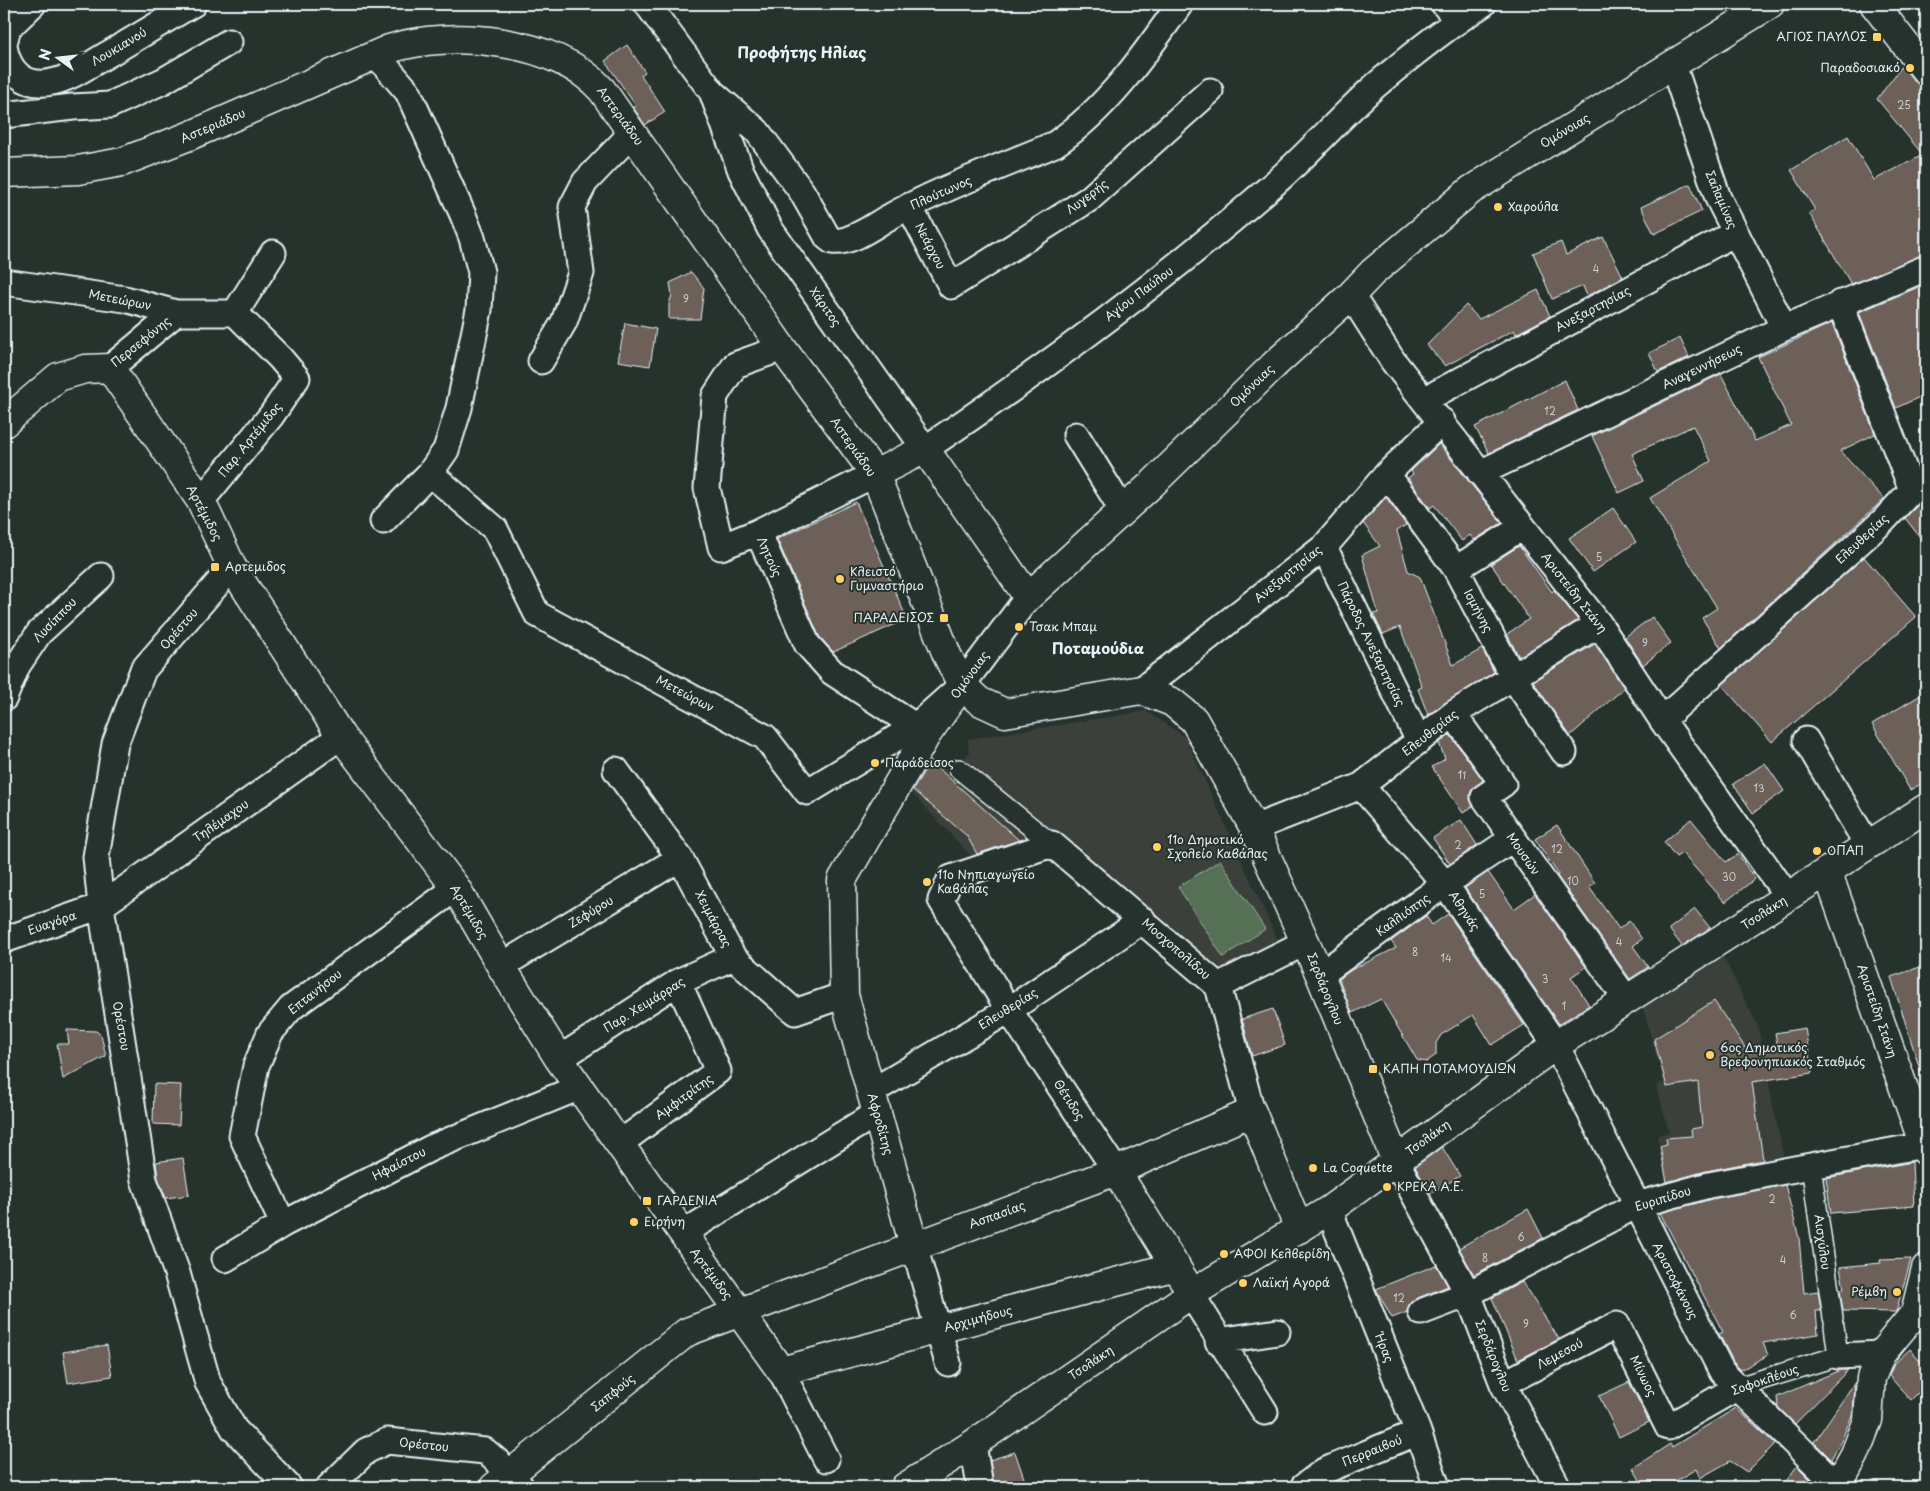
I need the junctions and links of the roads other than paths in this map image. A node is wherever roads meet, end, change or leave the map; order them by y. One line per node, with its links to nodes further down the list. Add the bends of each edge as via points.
1 (33, 4): 10 (street, via 8,28)
2 (193, 4): 14 (street, Λουκιανού, via 75,72 52,82)
3 (647, 4): 16 (street, Χάριτος)
4 (1180, 4): 21 (street, Πλούτωνος, via 1151,46 1072,132 1055,144)
5 (1483, 4): 8 (street, Αγίου Παύλου)
6 (1770, 4): 12 (street, Ομόνοιας)
7 (1874, 4): 13 (street)
8 (1450, 12): 39 (street, Αγίου Παύλου, via 1282,177 1199,248 1011,391)
9 (229, 42): 18 (street, via 163,81 110,105)
10 (4, 44): 14 (street, via 7,63)
11 (376, 55): 19 (street, Αστεριάδου, via 404,44 453,39 542,53 565,62 592,80); 20 (street, Αστεριάδου, via 122,162 78,170); 40 (street, via 408,92 469,230 481,272 479,310 460,408 446,450)
12 (1673, 65): 22 (street, Σαλαμίνας, via 1715,189); 27 (street, Ομόνοιας, via 1471,190)
13 (1926, 71)
14 (22, 79): 17 (street)
15 (1210, 91): 26 (street, Λυγερής, via 1089,199)
16 (712, 92): 21 (street, Πλούτωνος, via 757,131 802,192 832,241 866,231); 39 (street, Χάριτος, via 761,215)
17 (4, 105)
18 (4, 115)
19 (632, 133): 32 (street, Αστεριάδου); 33 (street, via 585,182 572,207 581,273 564,322)
20 (4, 173)
21 (909, 206): 26 (street, Νεάρχου)
22 (1735, 233): 31 (street, Σαλαμίνας); 35 (street, Ανεξαρτησίας)
23 (273, 253): 30 (street)
24 (1926, 268): 28 (street, Αναγεννήσεως)
25 (4, 282): 29 (street, Μετεώρων, via 125,299)
26 (951, 286)
27 (1351, 295): 35 (street, Αριστείδη Στάνη, via 1393,361); 45 (street, Ομόνοιας, via 1274,364)
28 (1840, 303): 31 (street, Αναγεννήσεως); 60 (street, Ελευθερίας, via 1912,490 1883,521)
29 (176, 313): 30 (street, Μετεώρων); 34 (street, Περσεφόνης)
30 (236, 313): 44 (street, Παρ. Αρτέμιδος, via 297,378)
31 (1784, 328): 41 (street, Αναγεννήσεως)
32 (782, 348): 42 (street, Αστεριάδου); 48 (street, Λητούς, via 735,365 715,396 707,488 721,546)
33 (541, 360)
34 (110, 368): 37 (street, Περσεφόνης, via 84,369 58,377); 44 (street, Αρτέμιδος)
35 (1424, 400): 36 (street, Αριστείδη Στάνη)
36 (1442, 421): 41 (street, Αριστείδη Στάνη); 43 (street, Ανεξαρτησίας)
37 (4, 423)
38 (1076, 435): 45 (street)
39 (925, 448): 42 (street, Αγίου Παύλου); 53 (street, Χάριτος)
40 (430, 473): 46 (street); 61 (street, Μετεώρων, via 495,529 537,614 765,737 807,792)
41 (1480, 473): 47 (street, Αριστείδη Στάνη)
42 (874, 474): 48 (street, Αγίου Παύλου); 56 (street, Αστεριάδου)
43 (1386, 474): 49 (street, Ανεξαρτησίας); 51 (street, Ισμήνης)
44 (200, 501): 50 (street, Αρτέμιδος)
45 (1123, 510): 53 (street, Ομόνοιας)
46 (383, 521)
47 (1522, 526): 51 (street); 54 (street, Αριστείδη Στάνη)
48 (758, 532): 61 (street, Λητούς, via 807,644 832,672)
49 (1324, 546): 57 (street, Ανεξαρτησίας); 64 (street, Πάροδος Ανεξαρτησίας)
50 (232, 567): 62 (street, Αρτέμιδος); 80 (street, Ορέστου, via 144,670 116,744 96,857)
51 (1456, 569): 55 (street, Ισμήνης)
52 (101, 576): 58 (street, Λυσίππου, via 39,633 18,666)
53 (1028, 597): 56 (street, Ομόνοιας)
54 (1599, 624): 55 (street, Ελευθερίας); 60 (street, Αριστείδη Στάνη)
55 (1513, 677): 59 (street, Ελευθερίας); 65 (street, Ισμήνης)
56 (962, 685): 57 (street, via 979,701 1005,713); 61 (street, Ομόνοιας)
57 (1141, 690): 70 (street, Σερδάρογλου, via 1172,702 1194,720)
58 (4, 698)
59 (1453, 714): 64 (street, Ελευθερίας); 71 (street, Μουσών, via 1503,784 1484,796)
60 (1662, 720): 79 (street, Αριστείδη Στάνη)
61 (921, 730): 76 (street, Ομόνοιας)
62 (341, 736): 78 (street, Αρτέμιδος); 80 (street, Τηλέμαχου)
63 (1806, 740): 73 (street)
64 (1419, 741): 68 (street, Ελευθερίας)
65 (1564, 752)
66 (960, 768): 72 (street, Μοσχοπολίδου)
67 (616, 770): 74 (street, Χειμάρρας)
68 (1362, 786): 70 (street, Ελευθερίας); 77 (street, Αθηνάς)
69 (1926, 808): 73 (street, Τσολάκη)
70 (1254, 828): 83 (street, Σερδάρογλου)
71 (1512, 839): 77 (street, Καλλιόπης); 90 (street, Μουσών)
72 (1052, 844): 81 (street, Μοσχοπολίδου); 91 (street, Θέτιδος, via 950,878 941,900)
73 (1868, 846): 75 (street, Τσολάκη)
74 (680, 858): 84 (street, Χειμάρρας); 85 (street, Ζεφύρου)
75 (1827, 871): 79 (street, Τσολάκη); 98 (street, Αριστείδη Στάνη)
76 (842, 880): 89 (street, Αφροδίτης)
77 (1446, 884): 86 (street, Καλλιόπης); 92 (street, Αθηνάς)
78 (456, 888): 85 (street, Αρτέμιδος); 104 (street, Επτανήσου, via 291,1008 270,1033 256,1066 242,1136)
79 (1788, 897): 90 (street, Τσολάκη)
80 (101, 906): 82 (street, Ευαγόρα); 133 (street, Ορέστου, via 144,1180 177,1273 208,1383 234,1429)
81 (1142, 920): 88 (street, Μοσχοπολίδου); 91 (street, Ελευθερίας)
82 (4, 940)
83 (1306, 942): 86 (street, Σερδάρογλου); 88 (street)
84 (733, 957): 87 (street, Παρ. Χειμάρρας); 89 (street, Χειμάρρας, via 795,1012)
85 (501, 966): 93 (street, Αρτέμιδος)
86 (1320, 975): 99 (street, Σερδάρογλου)
87 (678, 982): 93 (street, Παρ. Χειμάρρας); 97 (street, Αμφιτρίτης, via 718,1072)
88 (1218, 986): 96 (street, Μοσχοπολίδου)
89 (844, 995): 95 (street, Αφροδίτης)
90 (1627, 1000): 92 (street, Τσολάκη)
91 (1009, 1010): 95 (street, Ελευθερίας); 101 (street, Θέτιδος)
92 (1556, 1045): 99 (street, Τσολάκη); 102 (street, Αριστοφάνους)
93 (559, 1058): 94 (street, Αρτέμιδος)
94 (580, 1087): 97 (street, Αρτέμιδος); 104 (street, Ηφαίστου, via 431,1148)
95 (874, 1103): 106 (street, Ελευθερίας); 107 (street, Αφροδίτης)
96 (1252, 1112): 101 (street, Ασπασίας); 105 (street, Μοσχοπολίδου)
97 (619, 1144): 106 (street, Αρτέμιδος)
98 (1925, 1148): 100 (street, Ευριπίδου)
99 (1396, 1161): 103 (street, Τσολάκη); 112 (street, Σερδάρογλου)
100 (1811, 1166): 102 (street, Ευριπίδου, via 1709,1185); 121 (street, Αισχύλου)
101 (1116, 1172): 107 (street, Ασπασίας); 109 (street, Θέτιδος)
102 (1637, 1205): 112 (street, Ευριπίδου); 125 (street, Αριστοφάνους, via 1722,1372)
103 (1329, 1210): 105 (street, Τσολάκη); 128 (street, Ήρας)
104 (283, 1224): 108 (street, Ηφαίστου)
105 (1299, 1229): 111 (street, Τσολάκη)
106 (682, 1234): 113 (street, Αρτέμιδος)
107 (914, 1246): 113 (street, Ασπασίας); 117 (street, Αφροδίτης)
108 (225, 1259)
109 (1176, 1266): 111 (street, Θέτιδος); 117 (street, Αρχιμήδους)
110 (1926, 1268): 115 (street)
111 (1191, 1294): 119 (street, Θέτιδος); 129 (street, Τσολάκη)
112 (1468, 1294): 114 (street, Ευριπίδου); 124 (street, Σερδάρογλου)
113 (740, 1312): 123 (street, Αρτέμιδος); 131 (street, Σαπφούς, via 688,1332)
114 (1421, 1312)
115 (1921, 1321): 120 (street)
116 (1618, 1324): 124 (street, Λεμεσού); 127 (street, Μίνωος)
117 (939, 1330): 122 (street, Αφροδίτης); 123 (street, Αρχιμήδους)
118 (1277, 1332): 119 (street)
119 (1218, 1341): 126 (street, Θέτιδος)
120 (1881, 1354): 121 (street); 132 (street, via 1871,1378 1868,1420 1855,1454)
121 (1838, 1356): 125 (street, Σοφοκλέους)
122 (948, 1363)
123 (780, 1371): 130 (street, Αρτέμιδος)
124 (1503, 1384): 139 (street, Σερδάρογλου)
125 (1738, 1387): 127 (street, Σοφοκλέους); 132 (street, Αριστοφάνους)
126 (1265, 1412)
127 (1668, 1427)
128 (1418, 1432): 137 (street, Περραιβού, via 1324,1470); 138 (street, Ήρας)
129 (972, 1444): 135 (street, Τσολάκη); 136 (street)
130 (826, 1459)
131 (509, 1483): 134 (street, Ορέστου, via 484,1451 387,1441 366,1451)
132 (1837, 1486)
133 (289, 1487)
134 (329, 1487)
135 (905, 1487)
136 (980, 1487)
137 (1303, 1487)
138 (1437, 1487)
139 (1558, 1487)

